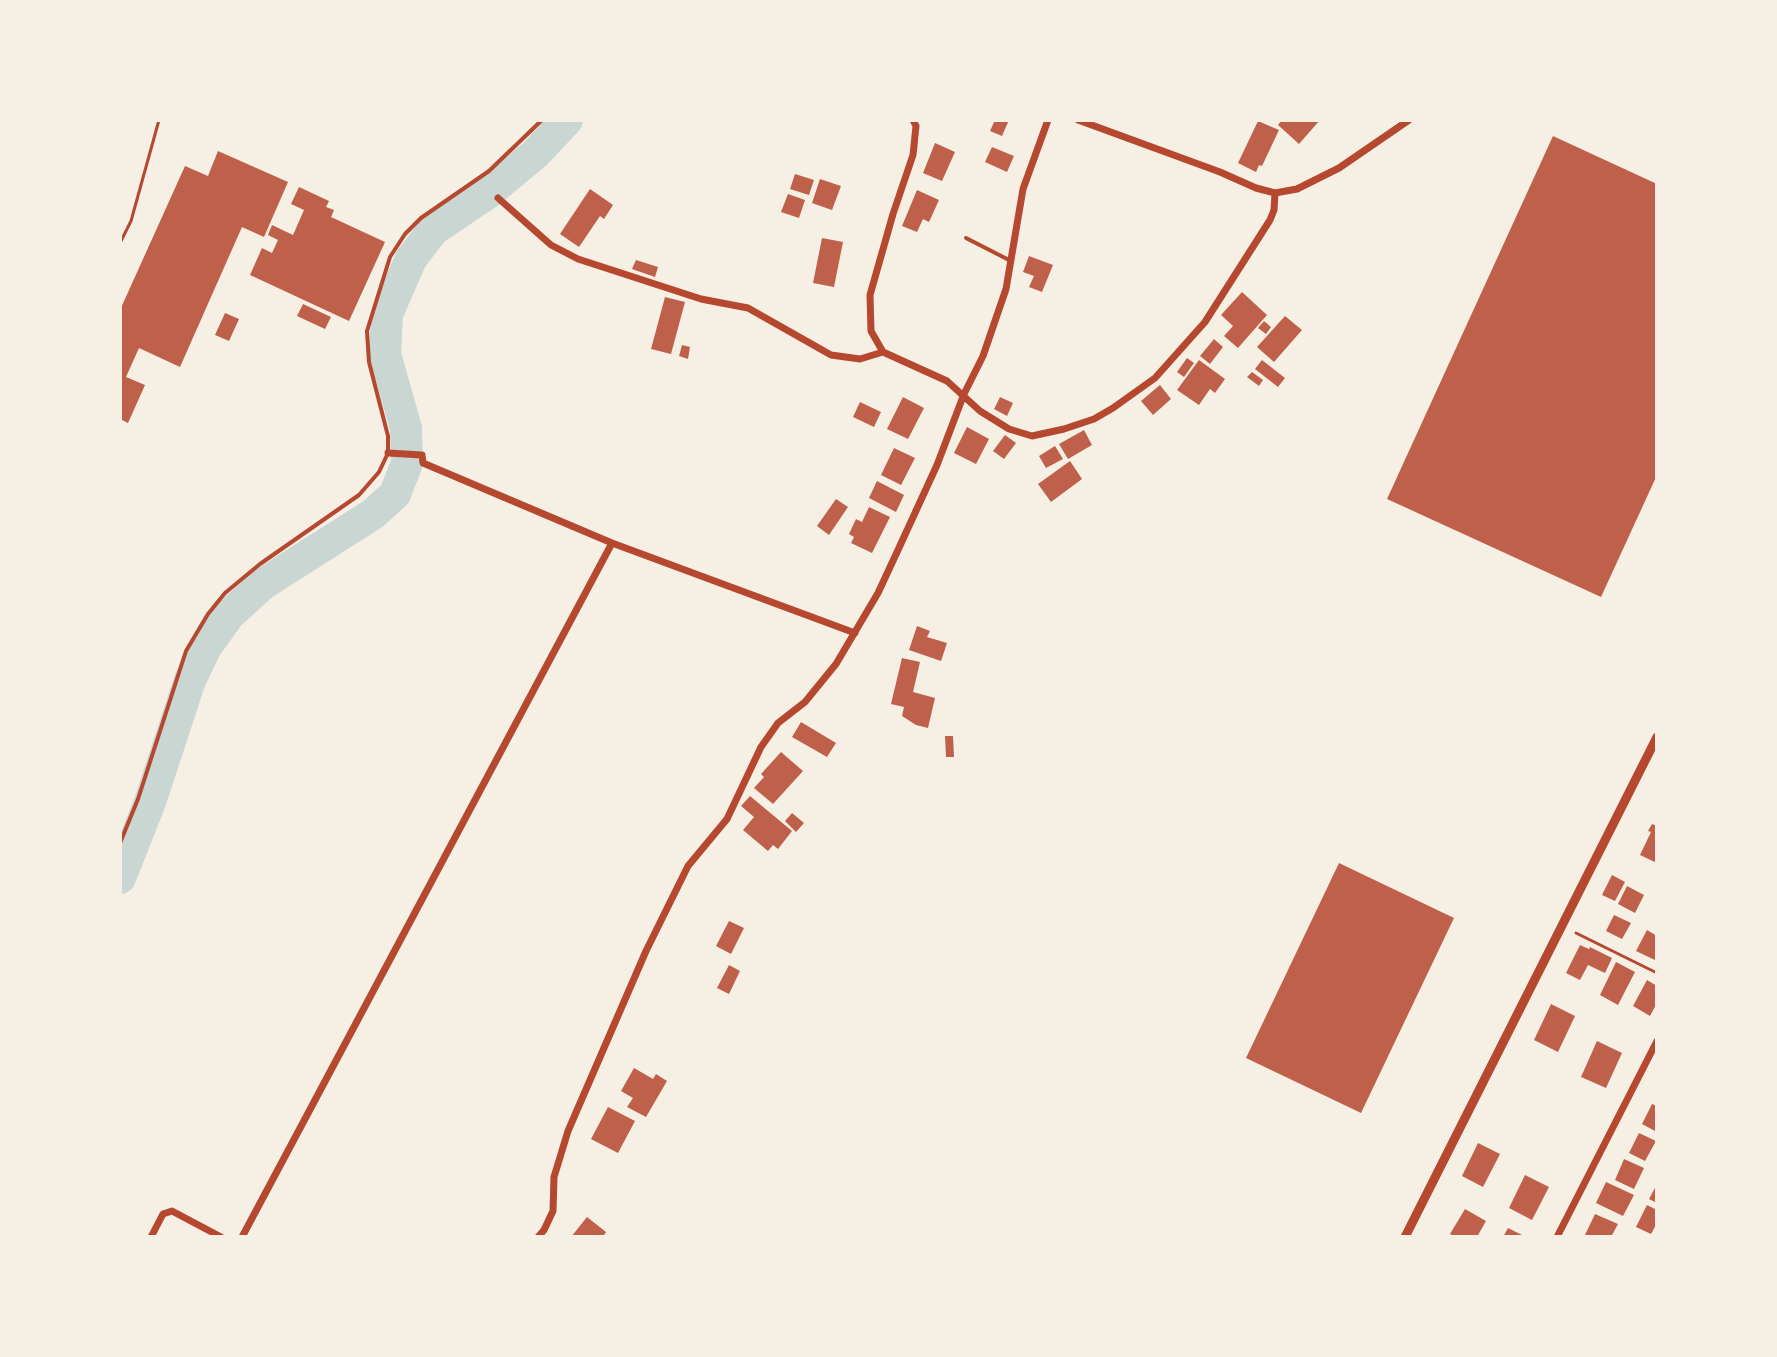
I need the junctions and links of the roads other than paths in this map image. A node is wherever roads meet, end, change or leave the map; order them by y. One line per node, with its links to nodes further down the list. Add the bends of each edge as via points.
1 (542, 120): 12 (lane, via 489,171 421,218 390,257 367,331)
2 (913, 120): 10 (street, via 913,155 870,295 871,331)
3 (1048, 120): 9 (street, via 1023,189)
4 (1078, 120): 6 (street)
5 (1409, 120): 6 (street, via 1339,168 1297,189)
6 (1275, 193): 11 (street, via 1270,220 1205,322 1155,378 1113,408 1094,419 1032,436 1009,429)
7 (498, 198): 10 (street, via 551,245 578,259 701,299 748,308 831,355 860,359)
8 (966, 238): 9 (lane)
9 (1011, 262): 11 (street, via 988,342)
10 (883, 352): 11 (street)
11 (964, 394): 14 (street, via 905,536)
12 (391, 454): 13 (street, via 422,455 423,463); 16 (lane, via 359,495 260,564 208,614 186,651)
13 (612, 543): 14 (street); 20 (street)
14 (855, 633): 21 (street, via 805,702 778,723 727,819 688,866 568,1131 554,1177 553,1211)
15 (1657, 737): 22 (street)
16 (120, 843)
17 (1657, 1041): 23 (street)
18 (151, 1237): 19 (street, via 163,1214 172,1211)
19 (221, 1237)
20 (242, 1237)
21 (538, 1237)
22 (1405, 1237)
23 (1557, 1237)

